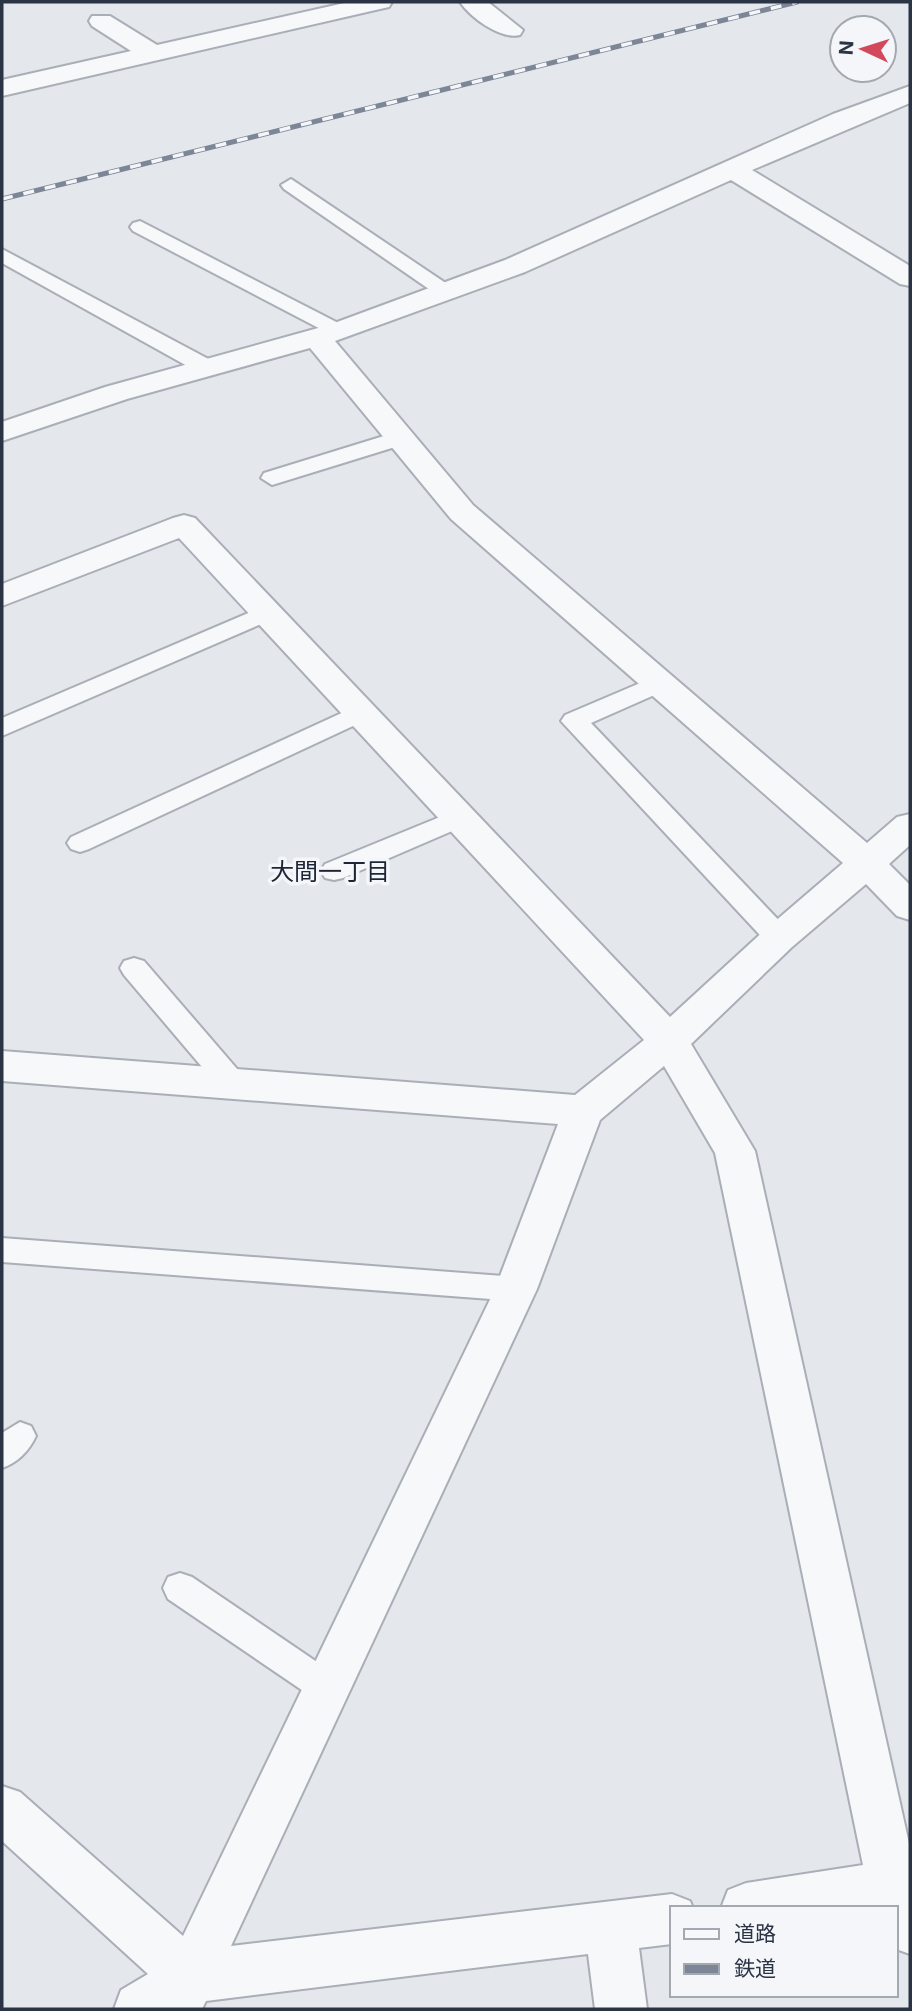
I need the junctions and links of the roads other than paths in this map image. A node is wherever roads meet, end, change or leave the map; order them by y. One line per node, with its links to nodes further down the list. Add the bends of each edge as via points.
1 (380, 2): 5 (street)
2 (472, 2): 4 (street)
3 (101, 21): 5 (street)
4 (511, 30)
5 (153, 54): 6 (street)
6 (2, 88)
7 (910, 94): 8 (street)
8 (734, 170): 12 (street); 13 (street)
9 (291, 185): 13 (lane)
10 (139, 227): 14 (lane)
11 (2, 255): 15 (lane)
12 (910, 278)
13 (446, 292): 14 (street)
14 (327, 334): 15 (street); 17 (street)
15 (206, 368): 16 (street)
16 (2, 432)
17 (400, 438): 18 (lane); 21 (street, via 462,512)
18 (272, 478)
19 (2, 596): 20 (street, via 184,525)
20 (267, 613): 22 (street); 23 (lane)
21 (659, 683): 27 (street); 30 (lane, via 574,721)
22 (359, 713): 24 (street); 26 (lane)
23 (2, 728)
24 (457, 819): 28 (lane); 32 (street)
25 (910, 826): 27 (street)
26 (80, 843)
27 (868, 864): 29 (street); 30 (street)
28 (334, 871)
29 (910, 907)
30 (779, 938): 32 (street)
31 (134, 968): 34 (lane)
32 (669, 1041): 35 (street); 41 (street, via 735,1151)
33 (2, 1066): 34 (street)
34 (234, 1085): 35 (street)
35 (583, 1111): 37 (street)
36 (2, 1250): 37 (lane)
37 (516, 1289): 39 (street)
38 (180, 1588): 39 (lane)
39 (327, 1688): 45 (street)
40 (2, 1809): 45 (street)
41 (905, 1897): 42 (street)
42 (775, 1906)
43 (670, 1919): 44 (street)
44 (610, 1929): 45 (street); 47 (street)
45 (182, 1993): 46 (street)
46 (140, 2009)
47 (621, 2009)

